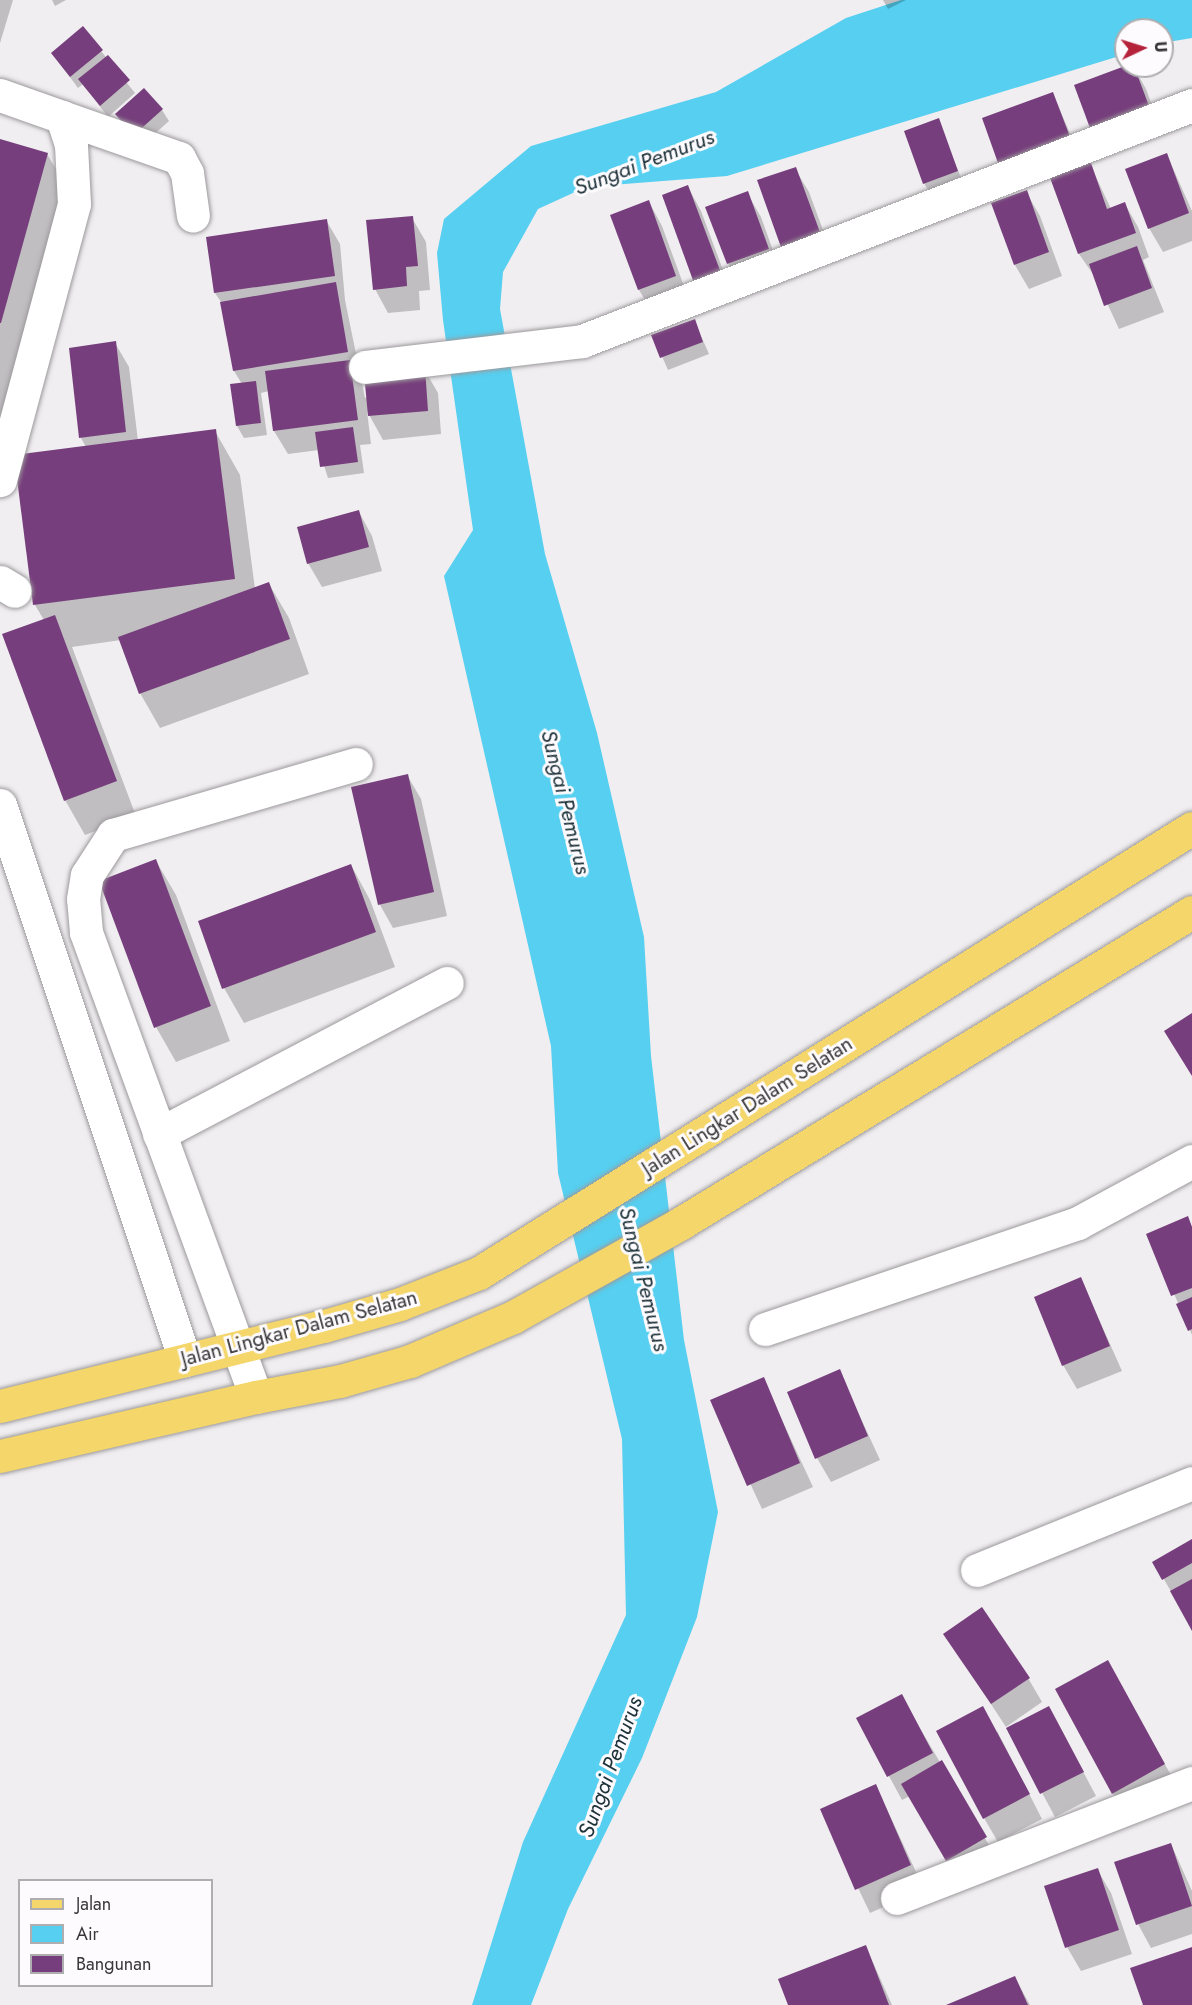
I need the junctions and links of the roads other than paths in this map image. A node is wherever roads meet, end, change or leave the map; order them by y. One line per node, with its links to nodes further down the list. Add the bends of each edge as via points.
1 (0, 95): 3 (street)
2 (1192, 105): 5 (street, via 582,341)
3 (62, 117): 4 (street, via 179,158 187,173); 6 (street, via 71,145 74,204)
4 (193, 216)
5 (365, 367)
6 (0, 480)
7 (356, 764): 12 (street, via 113,835 98,854 87,876 83,899 86,932)
8 (0, 805): 16 (street)
9 (1192, 828): 15 (main road, Jalan Lingkar Dalam Selatan, via 479,1273 400,1304)
10 (1192, 912): 17 (main road, via 787,1160 513,1317 410,1362 340,1381)
11 (447, 983): 12 (street)
12 (159, 1134): 15 (street)
13 (1192, 1161): 14 (street, via 1078,1223)
14 (765, 1329)
15 (239, 1346): 16 (main road, Jalan Lingkar Dalam Selatan); 17 (street)
16 (186, 1360): 18 (main road, Jalan Lingkar Dalam Selatan)
17 (256, 1396): 19 (main road)
18 (0, 1406)
19 (0, 1456)
20 (1192, 1483): 21 (street)
21 (977, 1570)
22 (1192, 1783): 23 (street)
23 (897, 1898)

